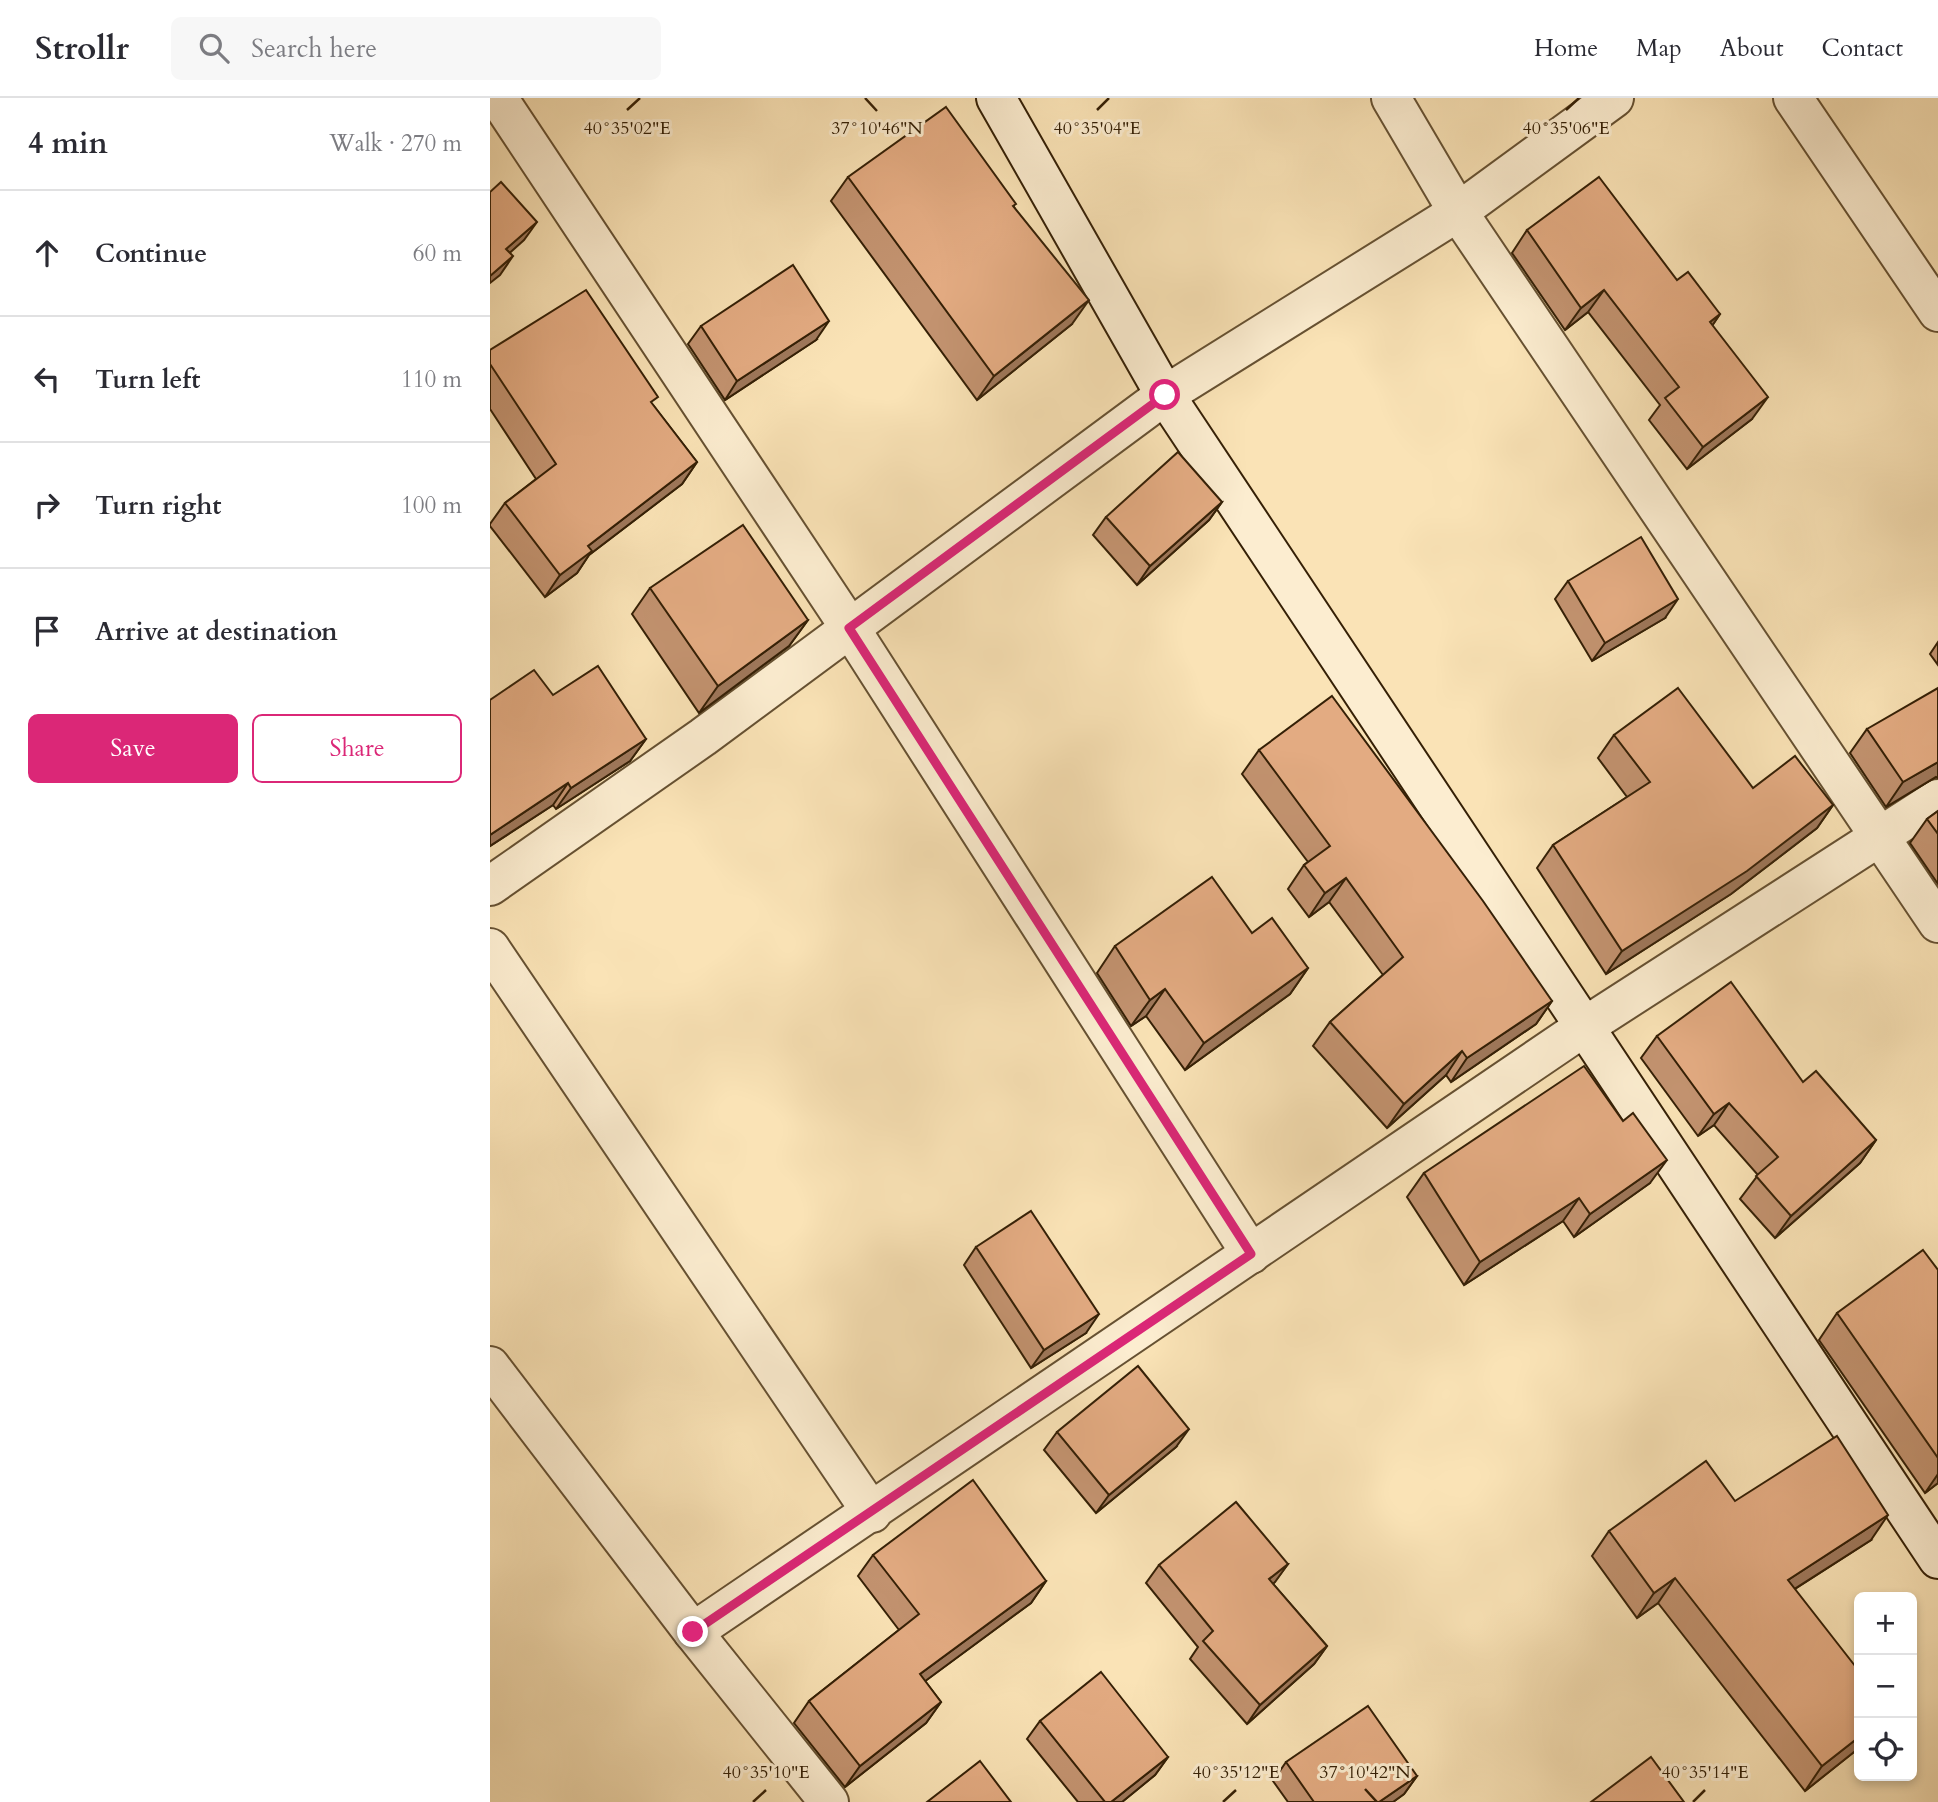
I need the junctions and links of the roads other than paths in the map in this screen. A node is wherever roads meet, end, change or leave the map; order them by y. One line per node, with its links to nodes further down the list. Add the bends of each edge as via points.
1 (498, 98): 9 (street)
2 (996, 98): 8 (street)
3 (1391, 98): 6 (street)
4 (1614, 98): 6 (street)
5 (1793, 98): 7 (street)
6 (1458, 212): 8 (street); 11 (street)
7 (1938, 312)
8 (1165, 395): 9 (street); 15 (street)
9 (849, 628): 12 (street); 16 (street)
10 (1938, 799): 11 (street)
11 (1881, 838): 13 (street); 15 (street)
12 (490, 886)
13 (1938, 923)
14 (490, 948): 18 (street)
15 (1584, 1027): 16 (street); 19 (street)
16 (1251, 1254): 18 (street)
17 (490, 1366): 20 (street)
18 (872, 1513): 20 (street)
19 (1938, 1559)
20 (693, 1632): 21 (street)
21 (829, 1802)

